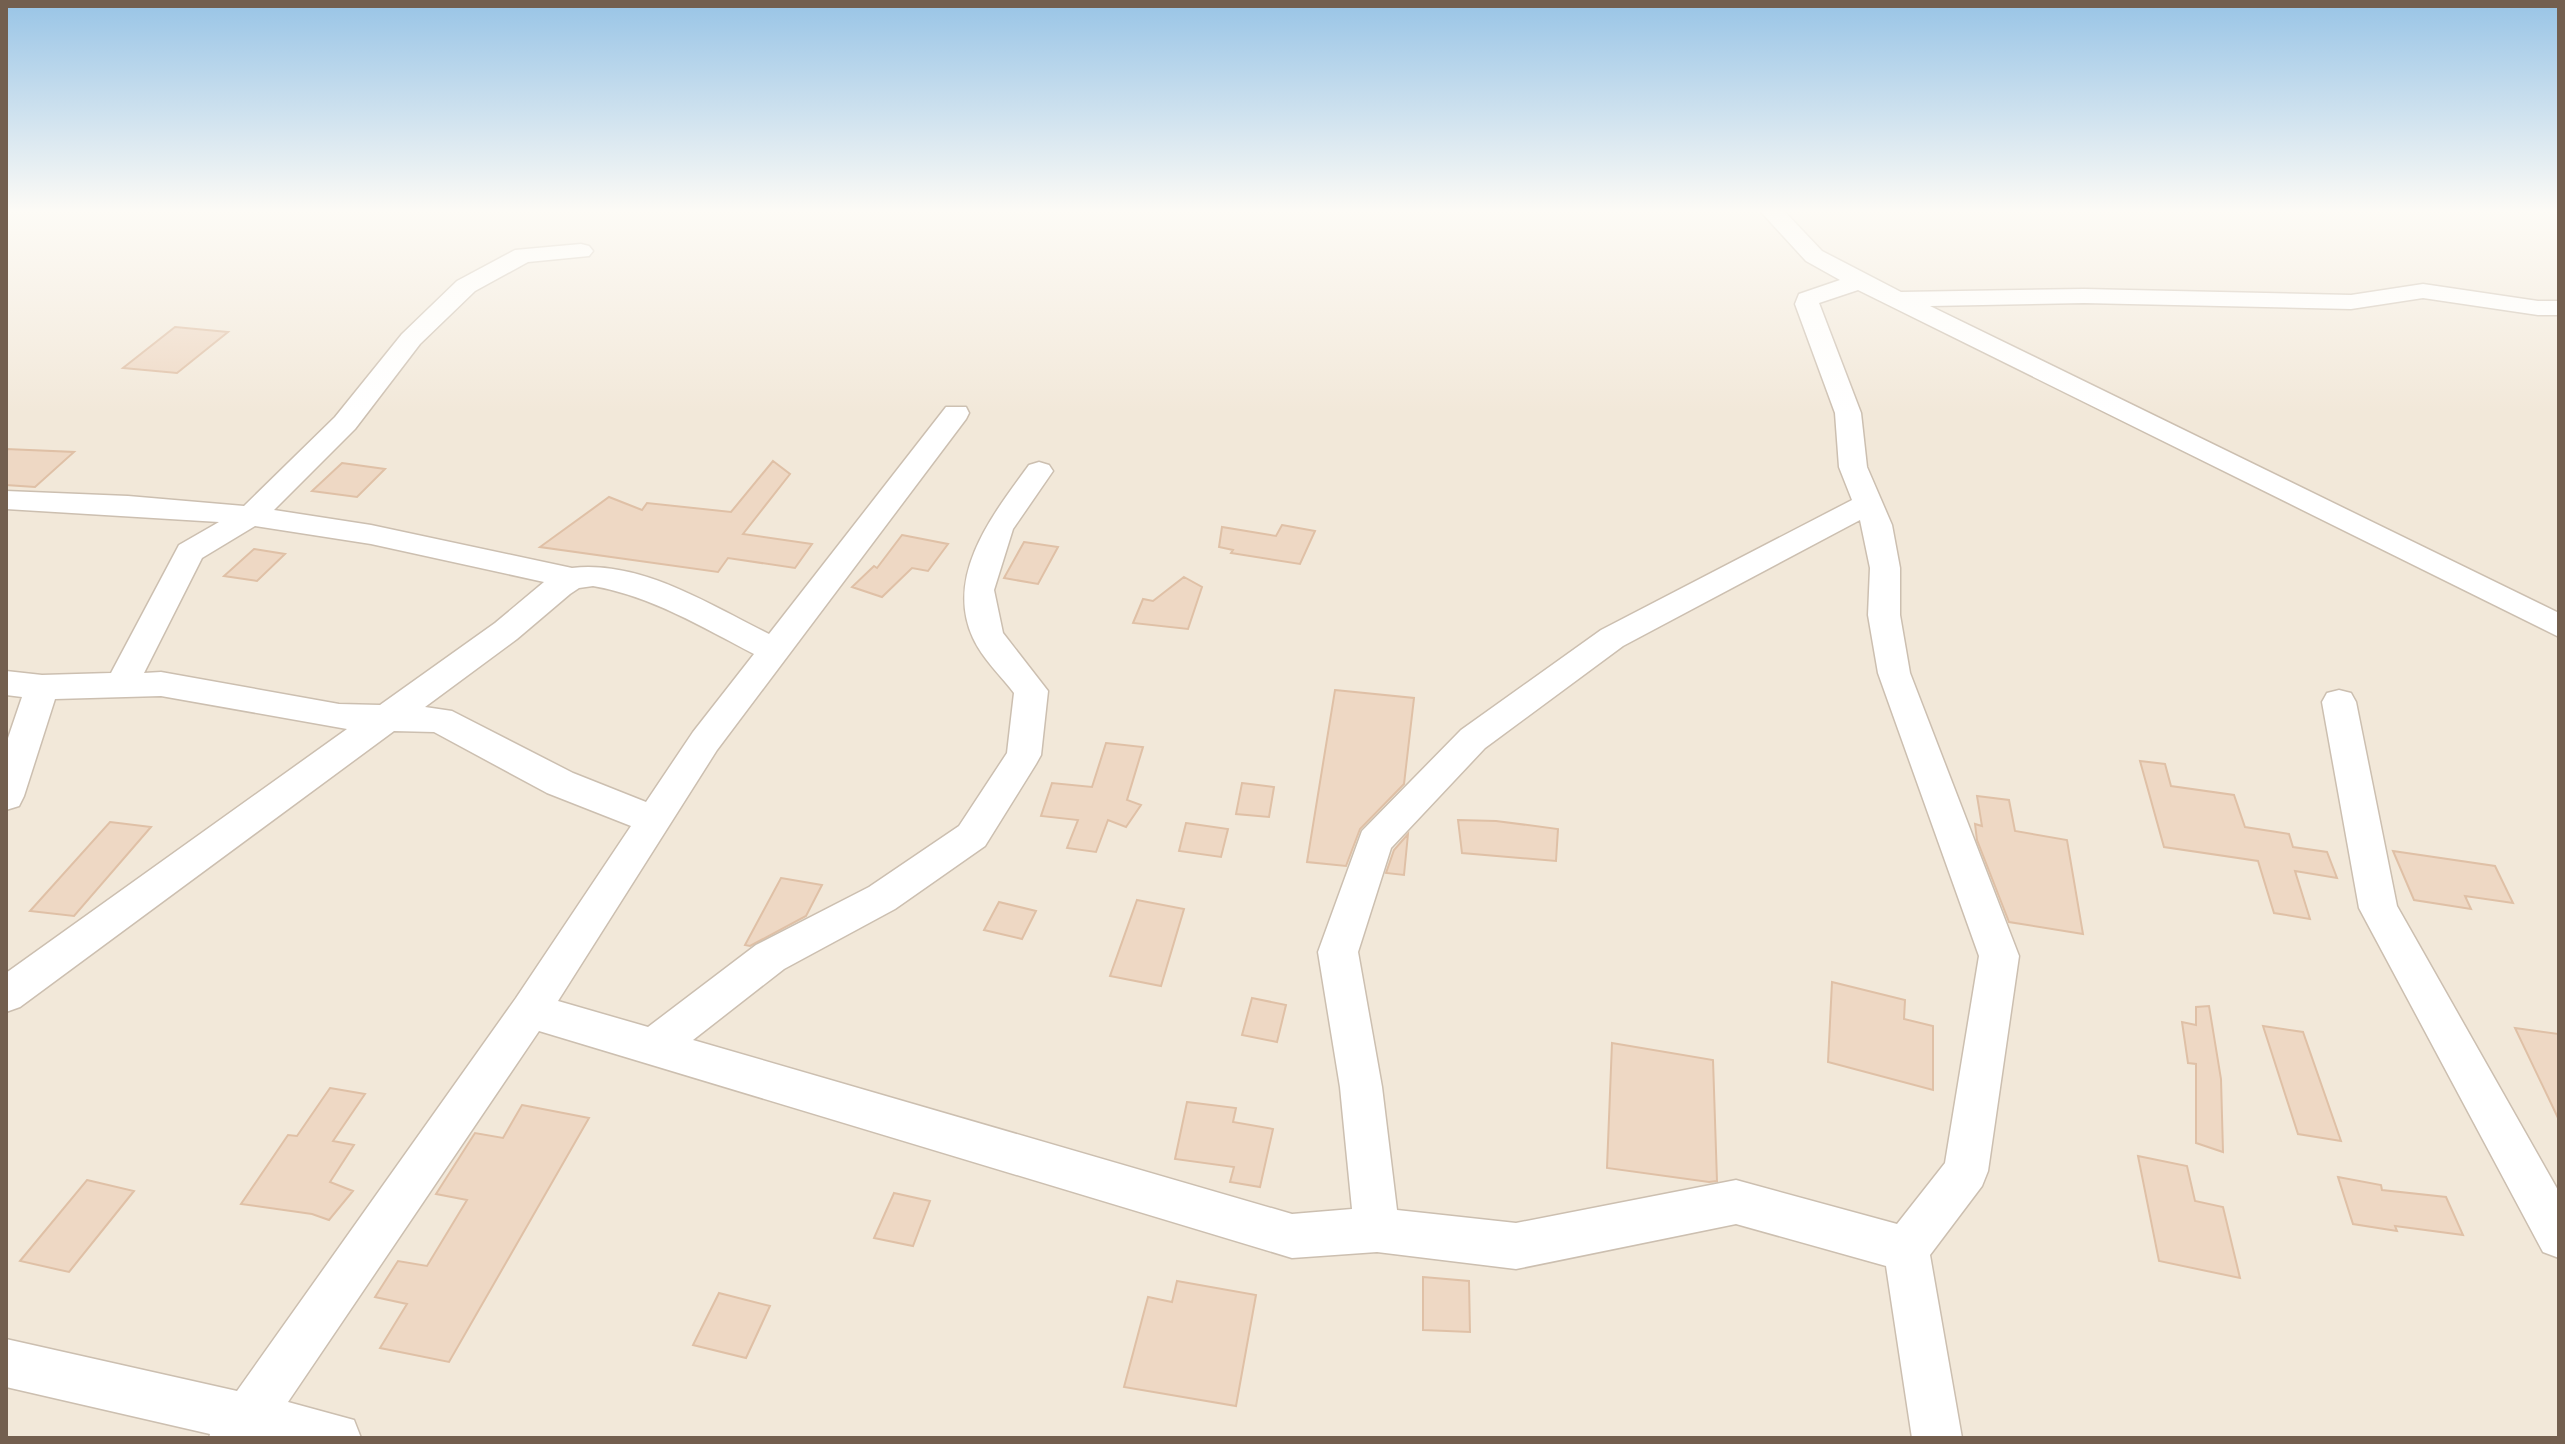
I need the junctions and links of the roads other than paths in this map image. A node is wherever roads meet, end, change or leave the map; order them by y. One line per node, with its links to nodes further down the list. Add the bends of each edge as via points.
1 (478, 279): 10 (street, via 411,339 345,423)
2 (1857, 279): 3 (street)
3 (1860, 281): 4 (street); 9 (street, via 1808,299 1807,304 1848,413 1853,467)
4 (1897, 299): 5 (street, via 2084,296 2351,302 2423,291); 12 (street)
5 (2559, 308)
6 (956, 413): 13 (street)
7 (1039, 471): 23 (street, via 998,528 979,590 988,636 1031,691 1024,755 972,836 882,898 770,957)
8 (6, 500): 10 (street)
9 (1868, 504): 24 (street, via 1612,638 1473,739 1375,841 1338,952 1361,1087); 26 (street, via 1885,568 1884,615 1894,673 1999,956 1966,1171)
10 (251, 516): 11 (street); 15 (street, via 190,552)
11 (572, 578): 13 (street, via 603,575 629,584); 18 (street)
12 (2559, 626)
13 (773, 650): 20 (street)
14 (6, 683): 16 (street)
15 (121, 685): 16 (street); 18 (street, via 161,684 339,716)
16 (42, 687): 19 (street)
17 (2339, 702): 25 (street, via 2378,908)
18 (385, 718): 20 (street, via 440,720 560,783); 21 (street)
19 (6, 796)
20 (654, 820): 22 (street)
21 (6, 995)
22 (530, 1011): 23 (street); 28 (street)
23 (654, 1047): 24 (street, via 1292,1236)
24 (1377, 1230): 26 (street, via 1516,1246 1736,1202)
25 (2559, 1236)
26 (1906, 1249): 30 (street)
27 (6, 1363): 28 (street)
28 (241, 1428): 29 (street)
29 (336, 1438)
30 (1937, 1438)

